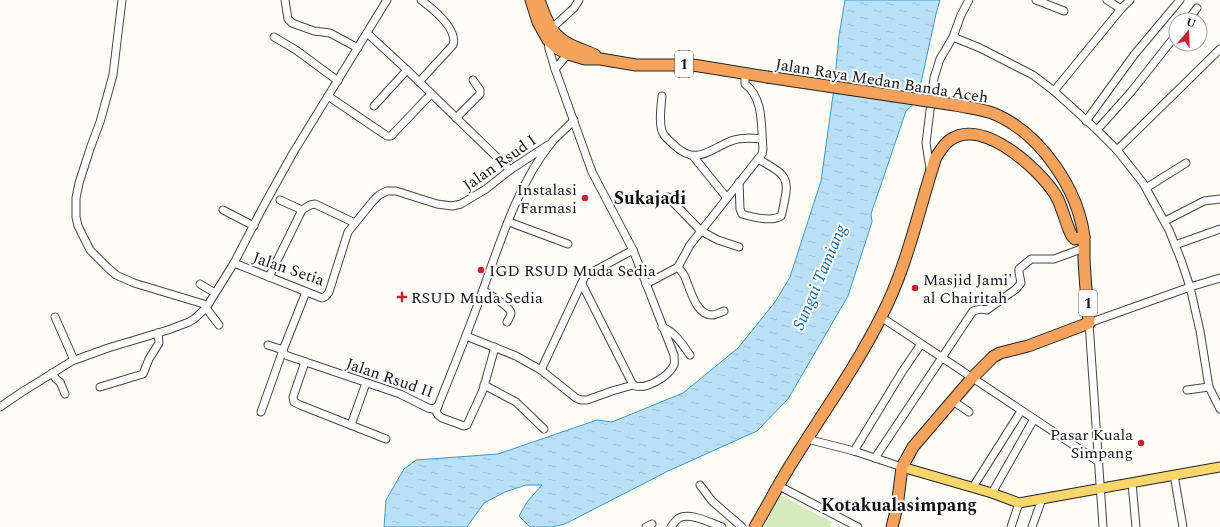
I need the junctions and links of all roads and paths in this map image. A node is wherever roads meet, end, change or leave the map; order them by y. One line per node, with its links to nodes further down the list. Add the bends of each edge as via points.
1 (122, 0): 81 (street, via 111,81 76,198 78,226 90,250 116,275)
2 (285, 0): 23 (street, via 288,19 292,23 314,31 330,33)
3 (387, 0): 18 (street)
4 (421, 0): 32 (street, via 446,22 454,38 453,45)
5 (531, 0): 21 (highway, Jalan Raya Medan Banda Aceh / 1, via 538,22)
6 (539, 0): 17 (highway, Jalan Raya Medan Banda Aceh / 1)
7 (579, 0): 17 (street)
8 (968, 0): 20 (street)
9 (1036, 0): 15 (street)
10 (1107, 0): 14 (street)
11 (1130, 0): 14 (street)
12 (1180, 0): 40 (street, via 1134,55)
13 (1197, 8): 16 (street)
14 (1121, 9): 33 (street)
15 (1064, 11)
16 (1194, 12)
17 (551, 29): 26 (highway, Jalan Raya Medan Banda Aceh / 1, via 564,42)
18 (367, 33): 23 (street); 28 (street)
19 (274, 37): 31 (street)
20 (953, 37): 33 (street, via 1022,69); 49 (street, via 940,59 934,78 926,143)
21 (548, 40): 25 (highway, Jalan Raya Medan Banda Aceh / 1); 27 (street)
22 (1168, 45): 41 (street)
23 (358, 48): 31 (street)
24 (1220, 49): 44 (street)
25 (568, 54): 26 (highway, Jalan Raya Medan Banda Aceh / 1, via 590,60); 27 (street)
26 (600, 59): 29 (highway, Jalan Raya Medan Banda Aceh / 1, via 636,65 693,65)
27 (555, 69): 39 (street)
28 (407, 70): 32 (street); 37 (street)
29 (744, 73): 42 (street, via 745,84 754,92 760,110); 65 (highway, Jalan Raya Medan Banda Aceh / 1, bridge, via 955,105 998,116 1020,129 1047,156 1075,201)
30 (473, 80): 38 (street, via 480,94)
31 (338, 81): 35 (street)
32 (419, 82): 34 (street)
33 (1054, 91): 40 (street)
34 (431, 94): 35 (street, via 392,136); 38 (street)
35 (328, 96): 62 (street)
36 (662, 96): 45 (street, via 662,133 681,152)
37 (374, 106)
38 (456, 118): 48 (street)
39 (574, 120): 43 (street, Jalan Rsud II); 69 (street, via 592,172)
40 (1086, 121): 41 (street)
41 (1097, 130): 44 (street)
42 (762, 139): 45 (street, via 743,138 706,154); 46 (street, via 762,154)
43 (552, 142): 48 (street, Jalan Rsud I); 60 (street, Jalan Rsud II, via 528,178)
44 (1117, 150): 51 (street)
45 (693, 156): 53 (street)
46 (758, 159): 50 (street); 50 (street, via 785,178 786,193 781,216 776,219 742,214)
47 (1186, 163): 51 (street)
48 (510, 170): 56 (street, Jalan Rsud I, via 462,204)
49 (931, 172): 65 (highway, via 936,157 950,140 966,134 976,134 990,139 1038,172 1061,207 1072,236); 84 (highway, via 906,260)
50 (739, 182): 53 (street)
51 (1146, 188): 59 (street)
52 (668, 197): 64 (street)
53 (727, 198): 64 (street)
54 (1220, 199): 59 (street, via 1204,201)
55 (280, 200): 58 (street)
56 (437, 204): 61 (street, Jalan Setia, via 399,191 387,191 379,195)
57 (223, 210): 62 (street)
58 (302, 210): 61 (street, via 315,204); 72 (street)
59 (1165, 221): 67 (street)
60 (509, 222): 66 (street); 78 (street, Jalan Rsud II)
61 (355, 223): 80 (street, Jalan Setia, via 348,232 329,292 322,298)
62 (254, 226): 70 (street)
63 (1220, 229): 67 (street)
64 (701, 231): 68 (street); 71 (street, via 687,249)
65 (1084, 242): 86 (highway, Jalan Raya Medan Banda Aceh / 1); 96 (street, via 1054,259 1031,259 1019,269 1019,286 987,310 981,308 973,312)
66 (568, 244)
67 (1176, 245): 77 (street)
68 (739, 247)
69 (633, 250): 75 (street, via 587,274); 76 (street)
70 (234, 263): 72 (street, Jalan Setia); 79 (street)
71 (678, 267): 76 (street); 82 (street, via 700,310 710,314)
72 (269, 277): 80 (street, Jalan Setia)
73 (1220, 278): 77 (street)
74 (200, 284): 79 (street)
75 (582, 284): 99 (street); 103 (street)
76 (646, 284): 88 (street)
77 (1190, 287): 86 (street); 106 (street)
78 (483, 290): 85 (street, via 510,310); 90 (street, Jalan Rsud II)
79 (215, 292): 81 (street)
80 (306, 292): 94 (street)
81 (207, 306): 87 (street); 89 (street, via 189,322)
82 (724, 311)
83 (56, 317): 97 (street)
84 (881, 317): 91 (street); 120 (highway)
85 (507, 322)
86 (1089, 323): 101 (highway, 1, via 1028,346 1000,353); 123 (street)
87 (219, 325)
88 (662, 327): 95 (street, via 675,334); 103 (street, via 674,355 674,365 667,374 655,382 643,386)
89 (158, 333): 97 (street); 105 (street, via 159,344 149,359 144,374)
90 (466, 336): 93 (street); 110 (street, Jalan Rsud II)
91 (921, 344): 96 (street); 121 (street)
92 (268, 345): 94 (street)
93 (495, 348): 99 (street); 104 (street)
94 (283, 350): 98 (street, Jalan Rsud II, via 284,354); 114 (street)
95 (690, 355)
96 (943, 358): 101 (street); 122 (street)
97 (74, 360): 100 (street)
98 (305, 362): 102 (street, Jalan Rsud II); 117 (street, via 293,397 294,402)
99 (541, 370): 103 (street, via 581,400)
100 (52, 373): 108 (street, via 60,382); 111 (street)
101 (972, 378): 109 (highway, 1); 113 (street)
102 (366, 383): 110 (street, Jalan Rsud II, via 404,396 428,408); 117 (street)
103 (633, 385)
104 (484, 386): 110 (street, via 466,426 440,416 436,411); 118 (street, via 516,402)
105 (100, 387)
106 (1209, 387): 107 (street); 112 (street)
107 (1187, 390)
108 (65, 394)
109 (953, 401): 115 (street); 124 (highway, 1, via 913,447)
110 (438, 406)
111 (0, 407)
112 (1220, 410)
113 (1021, 411): 116 (street); 130 (street)
114 (261, 412)
115 (969, 412)
116 (1034, 419): 123 (street); 132 (street)
117 (351, 425): 119 (street)
118 (544, 429)
119 (386, 439)
120 (807, 439): 121 (street); 129 (highway)
121 (854, 451): 122 (street)
122 (875, 458): 124 (street)
123 (1098, 462): 131 (street)
124 (902, 467): 130 (main road); 140 (highway, 1)
125 (1220, 467): 126 (main road)
126 (1174, 476): 127 (main road); 145 (street)
127 (1132, 484): 131 (main road); 144 (street)
128 (700, 485): 137 (street, via 712,501)
129 (779, 486): 138 (highway); 139 (street)
130 (973, 487): 132 (main road)
131 (1100, 488): 133 (main road); 143 (street)
132 (992, 493): 134 (main road)
133 (1042, 499): 134 (main road); 142 (street)
134 (1019, 503): 141 (street)
135 (670, 527): 136 (street, via 678,518 684,516)
136 (722, 527)
137 (742, 527)
138 (755, 527)
139 (858, 527)
140 (892, 527)
141 (1011, 527)
142 (1032, 527)
143 (1103, 527)
144 (1136, 527)
145 (1183, 527)

